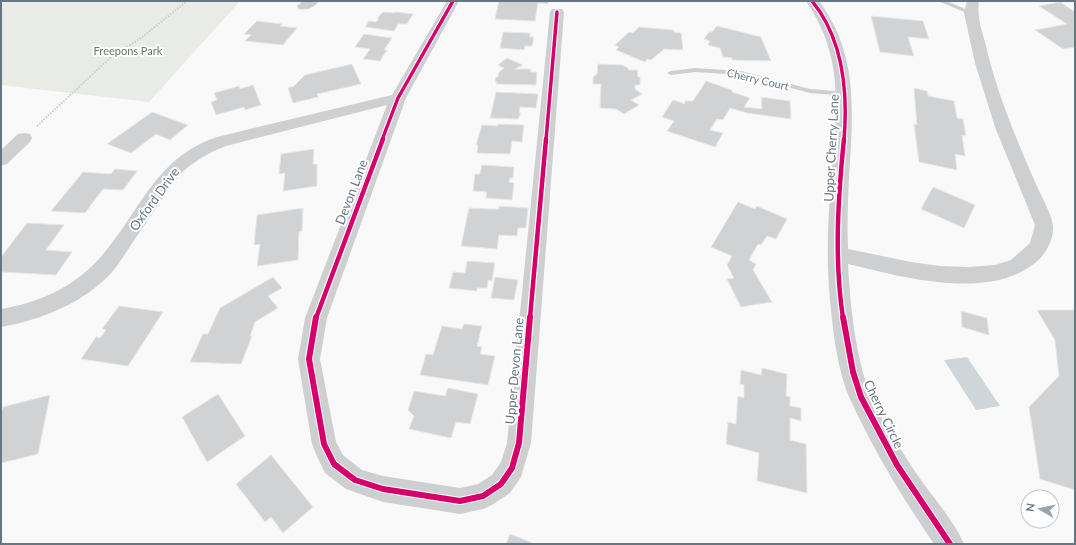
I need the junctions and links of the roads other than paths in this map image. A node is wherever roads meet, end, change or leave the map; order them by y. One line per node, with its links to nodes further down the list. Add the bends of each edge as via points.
1 (453, 1): 8 (street, Devon Lane)
2 (812, 1): 7 (street, Upper Cherry Lane, via 826,22 834,43)
3 (941, 1): 4 (lane)
4 (972, 7): 11 (street, via 982,63 1003,127 1044,225 1042,239 1034,254 1018,265 997,273 949,276 918,272)
5 (557, 12): 13 (street, Upper Devon Lane, via 519,443 512,468 501,484 483,496 460,501 383,489 355,480 334,464 324,444)
6 (671, 72): 7 (lane, Cherry Court, via 695,70 741,73 810,91)
7 (846, 94): 11 (street, Upper Cherry Lane)
8 (398, 98): 12 (street, Oxford Drive, via 221,142 197,152 172,172 114,254 92,278 44,307); 13 (street, Devon Lane, via 316,318 309,359)
9 (24, 138): 10 (street)
10 (1, 160)
11 (837, 254): 14 (street, Cherry Circle, via 845,332 856,387 881,439)
12 (1, 318)
13 (316, 402)
14 (950, 544)

